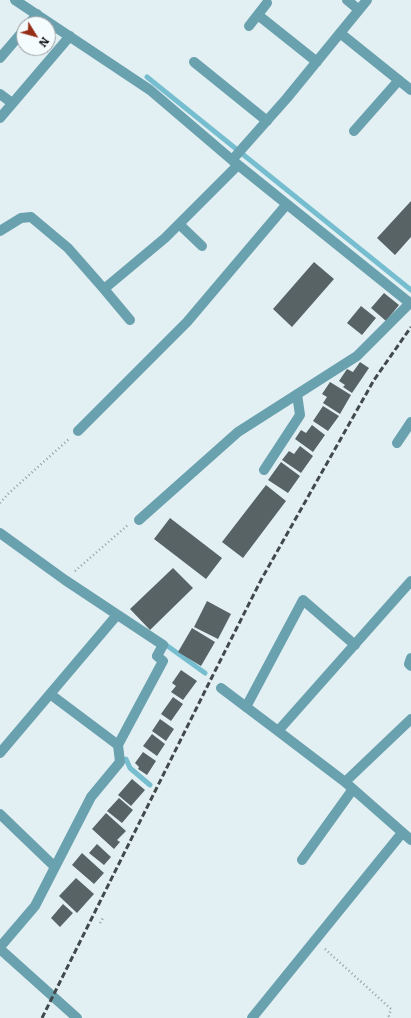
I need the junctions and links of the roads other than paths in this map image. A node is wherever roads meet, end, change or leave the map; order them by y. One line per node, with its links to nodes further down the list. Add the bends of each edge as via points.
1 (15, 0): 6 (street)
2 (347, 0): 5 (street)
3 (367, 0): 5 (street)
4 (267, 2): 7 (street)
5 (359, 10): 9 (street)
6 (37, 14): 10 (street)
7 (258, 15): 8 (street); 14 (street)
8 (249, 26)
9 (340, 33): 14 (street); 15 (street)
10 (70, 36): 18 (street); 22 (street, via 150,90)
11 (16, 39): 12 (street)
12 (0, 58)
13 (194, 62): 20 (street)
14 (317, 62): 20 (street)
15 (399, 80): 16 (street); 21 (street)
16 (411, 90)
17 (0, 94): 18 (street)
18 (12, 103): 19 (street)
19 (0, 118)
20 (267, 121): 22 (street)
21 (354, 131)
22 (235, 163): 23 (street); 24 (street)
23 (287, 204): 28 (street); 32 (street, via 187,322)
24 (179, 224): 26 (street); 27 (street)
25 (0, 231): 27 (street, via 21,218 32,217 68,248)
26 (202, 246)
27 (104, 288): 29 (street)
28 (411, 304): 30 (street, via 357,356)
29 (130, 320)
30 (297, 394): 34 (street, via 300,415); 35 (street, via 238,432)
31 (411, 422): 33 (street)
32 (78, 430)
33 (397, 443)
34 (264, 470)
35 (140, 520)
36 (0, 533): 38 (street)
37 (411, 581): 39 (street)
38 (117, 614): 43 (street); 47 (street, via 163,645 157,656 163,661)
39 (355, 645): 44 (street, via 303,600); 46 (street)
40 (411, 658): 41 (street)
41 (411, 666)
42 (222, 688): 44 (street)
43 (50, 694): 47 (street); 48 (street)
44 (246, 707): 46 (street)
45 (411, 719): 49 (street)
46 (278, 731): 49 (street)
47 (118, 745): 54 (street, via 120,762 91,797)
48 (0, 753)
49 (349, 786): 51 (street); 53 (street)
50 (0, 814): 54 (street)
51 (402, 833): 52 (street); 57 (street)
52 (411, 840)
53 (302, 860)
54 (55, 867): 55 (street, via 35,906)
55 (0, 948): 56 (street)
56 (77, 1018)
57 (252, 1018)

